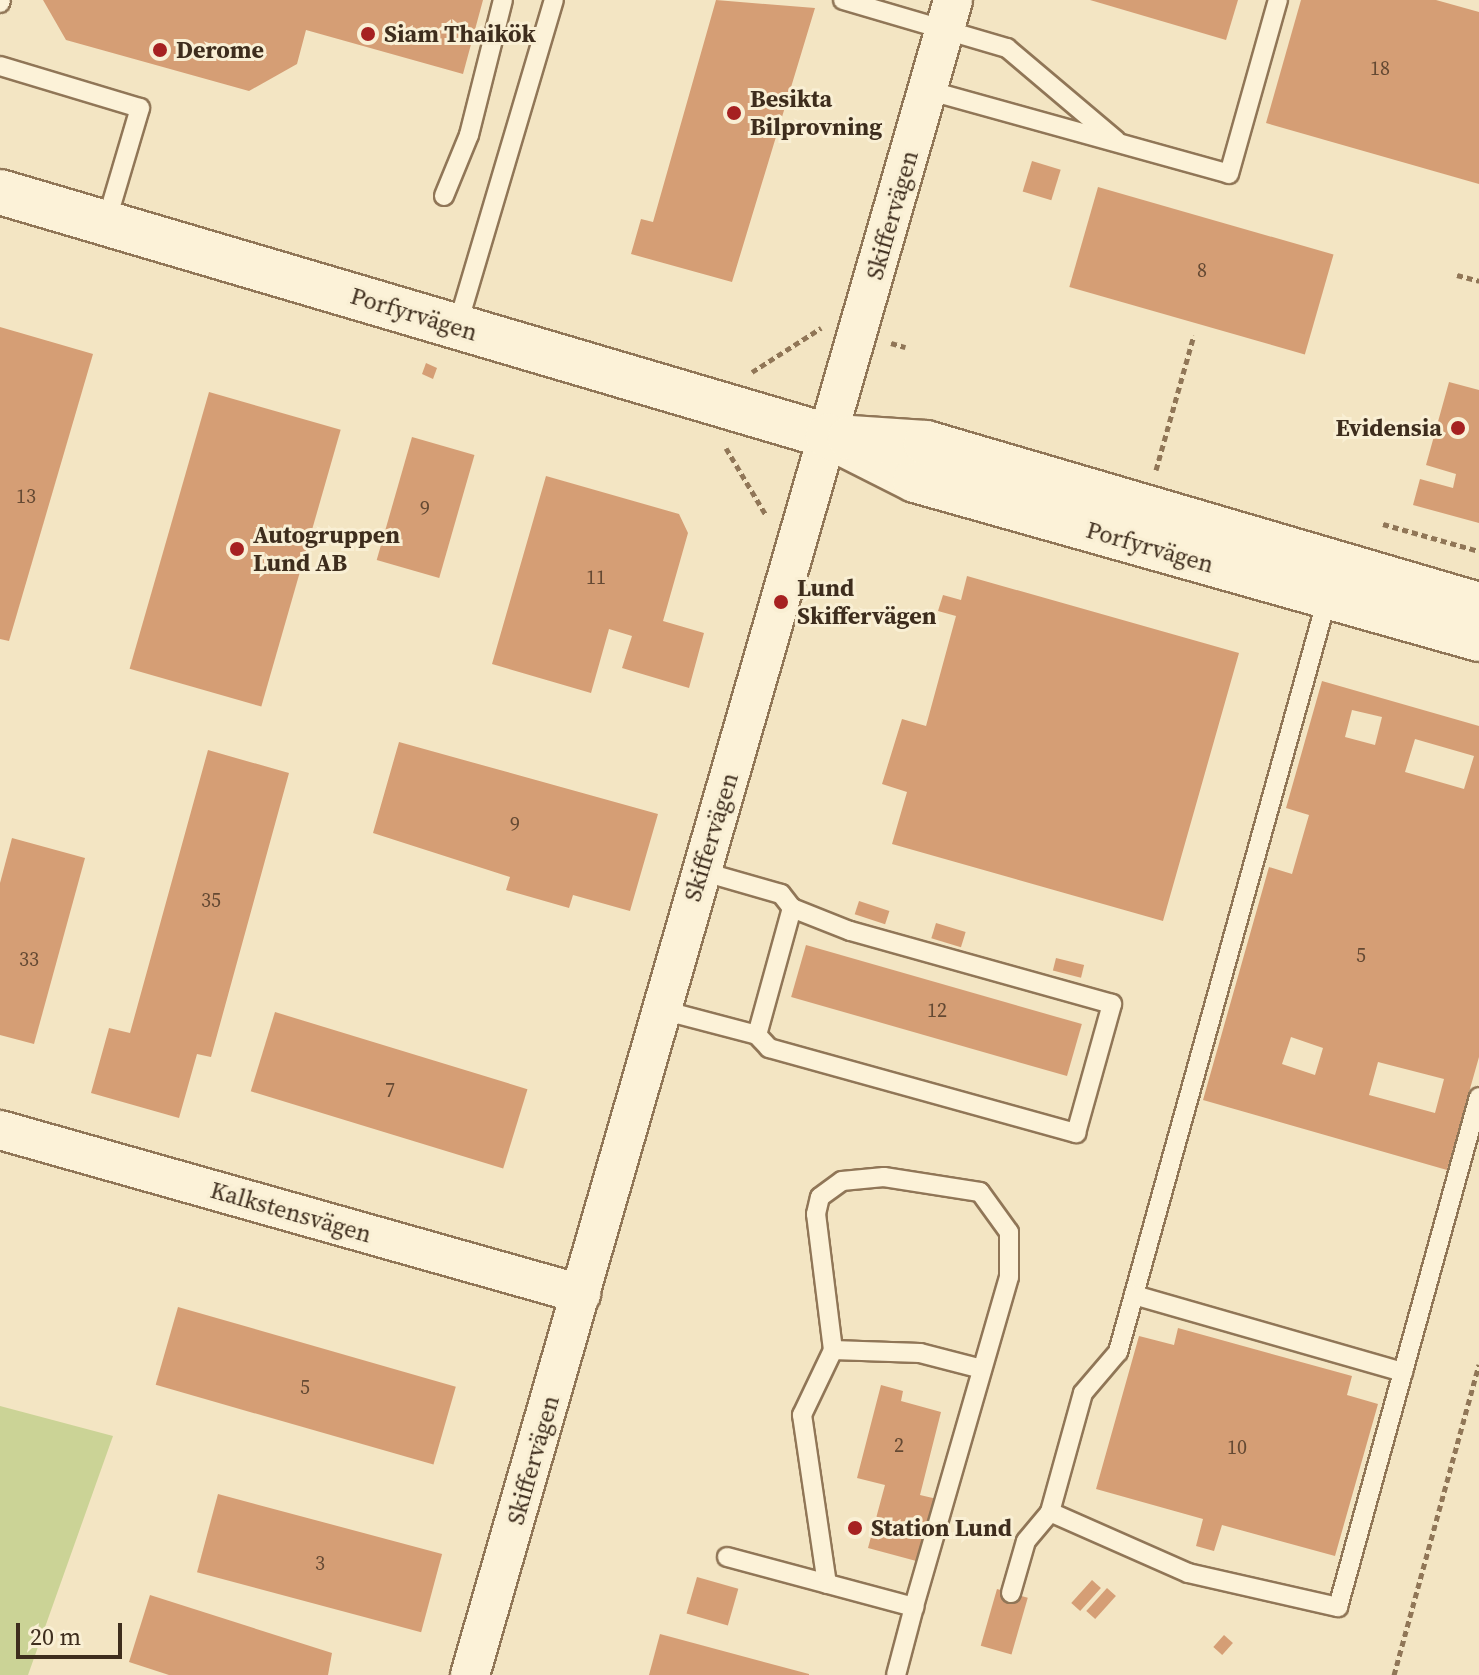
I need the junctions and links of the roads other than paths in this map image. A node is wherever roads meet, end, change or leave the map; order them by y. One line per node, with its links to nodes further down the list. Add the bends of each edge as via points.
1 (503, 0): 10 (lane, via 469,135)
2 (554, 0): 12 (lane)
3 (843, 0): 5 (lane)
4 (1278, 0): 8 (lane, via 1229,174)
5 (949, 15): 7 (street, Skiffervägen); 8 (lane, via 1007,48)
6 (0, 66): 11 (lane, via 140,108)
7 (927, 90): 8 (lane); 13 (street, Skiffervägen)
8 (1121, 144)
9 (0, 192): 11 (street, Porfyrvägen)
10 (444, 196)
11 (106, 223): 12 (street, Porfyrvägen)
12 (457, 327): 13 (street, Porfyrvägen, via 738,389)
13 (828, 436): 14 (street, Porfyrvägen, via 915,480); 17 (street, Skiffervägen)
14 (1332, 580): 15 (street, Porfyrvägen); 16 (street, Porfyrvägen); 24 (lane)
15 (1479, 605)
16 (1479, 639)
17 (701, 871): 18 (lane, via 781,894); 19 (street, Skiffervägen)
18 (792, 908): 20 (lane); 20 (lane, via 850,931 1112,1004 1076,1133 769,1048)
19 (662, 1010): 20 (lane); 23 (street, Skiffervägen)
20 (757, 1035)
21 (1479, 1097): 27 (lane)
22 (0, 1130): 23 (street, Kalkstensvägen)
23 (581, 1294): 33 (street, Skiffervägen)
24 (1134, 1295): 27 (lane); 28 (lane, via 1118,1352 1083,1393)
25 (833, 1350): 26 (lane, via 920,1353); 26 (lane, via 820,1197 842,1181 884,1177 980,1192 1009,1232 1009,1277); 30 (lane, via 802,1415)
26 (982, 1369): 32 (lane)
27 (1403, 1372): 28 (lane, via 1338,1607 1188,1573)
28 (1050, 1512): 31 (lane, via 1026,1541)
29 (727, 1557): 30 (lane)
30 (827, 1584): 32 (lane)
31 (1011, 1593)
32 (914, 1607): 34 (lane)
33 (470, 1675)
34 (896, 1675)

